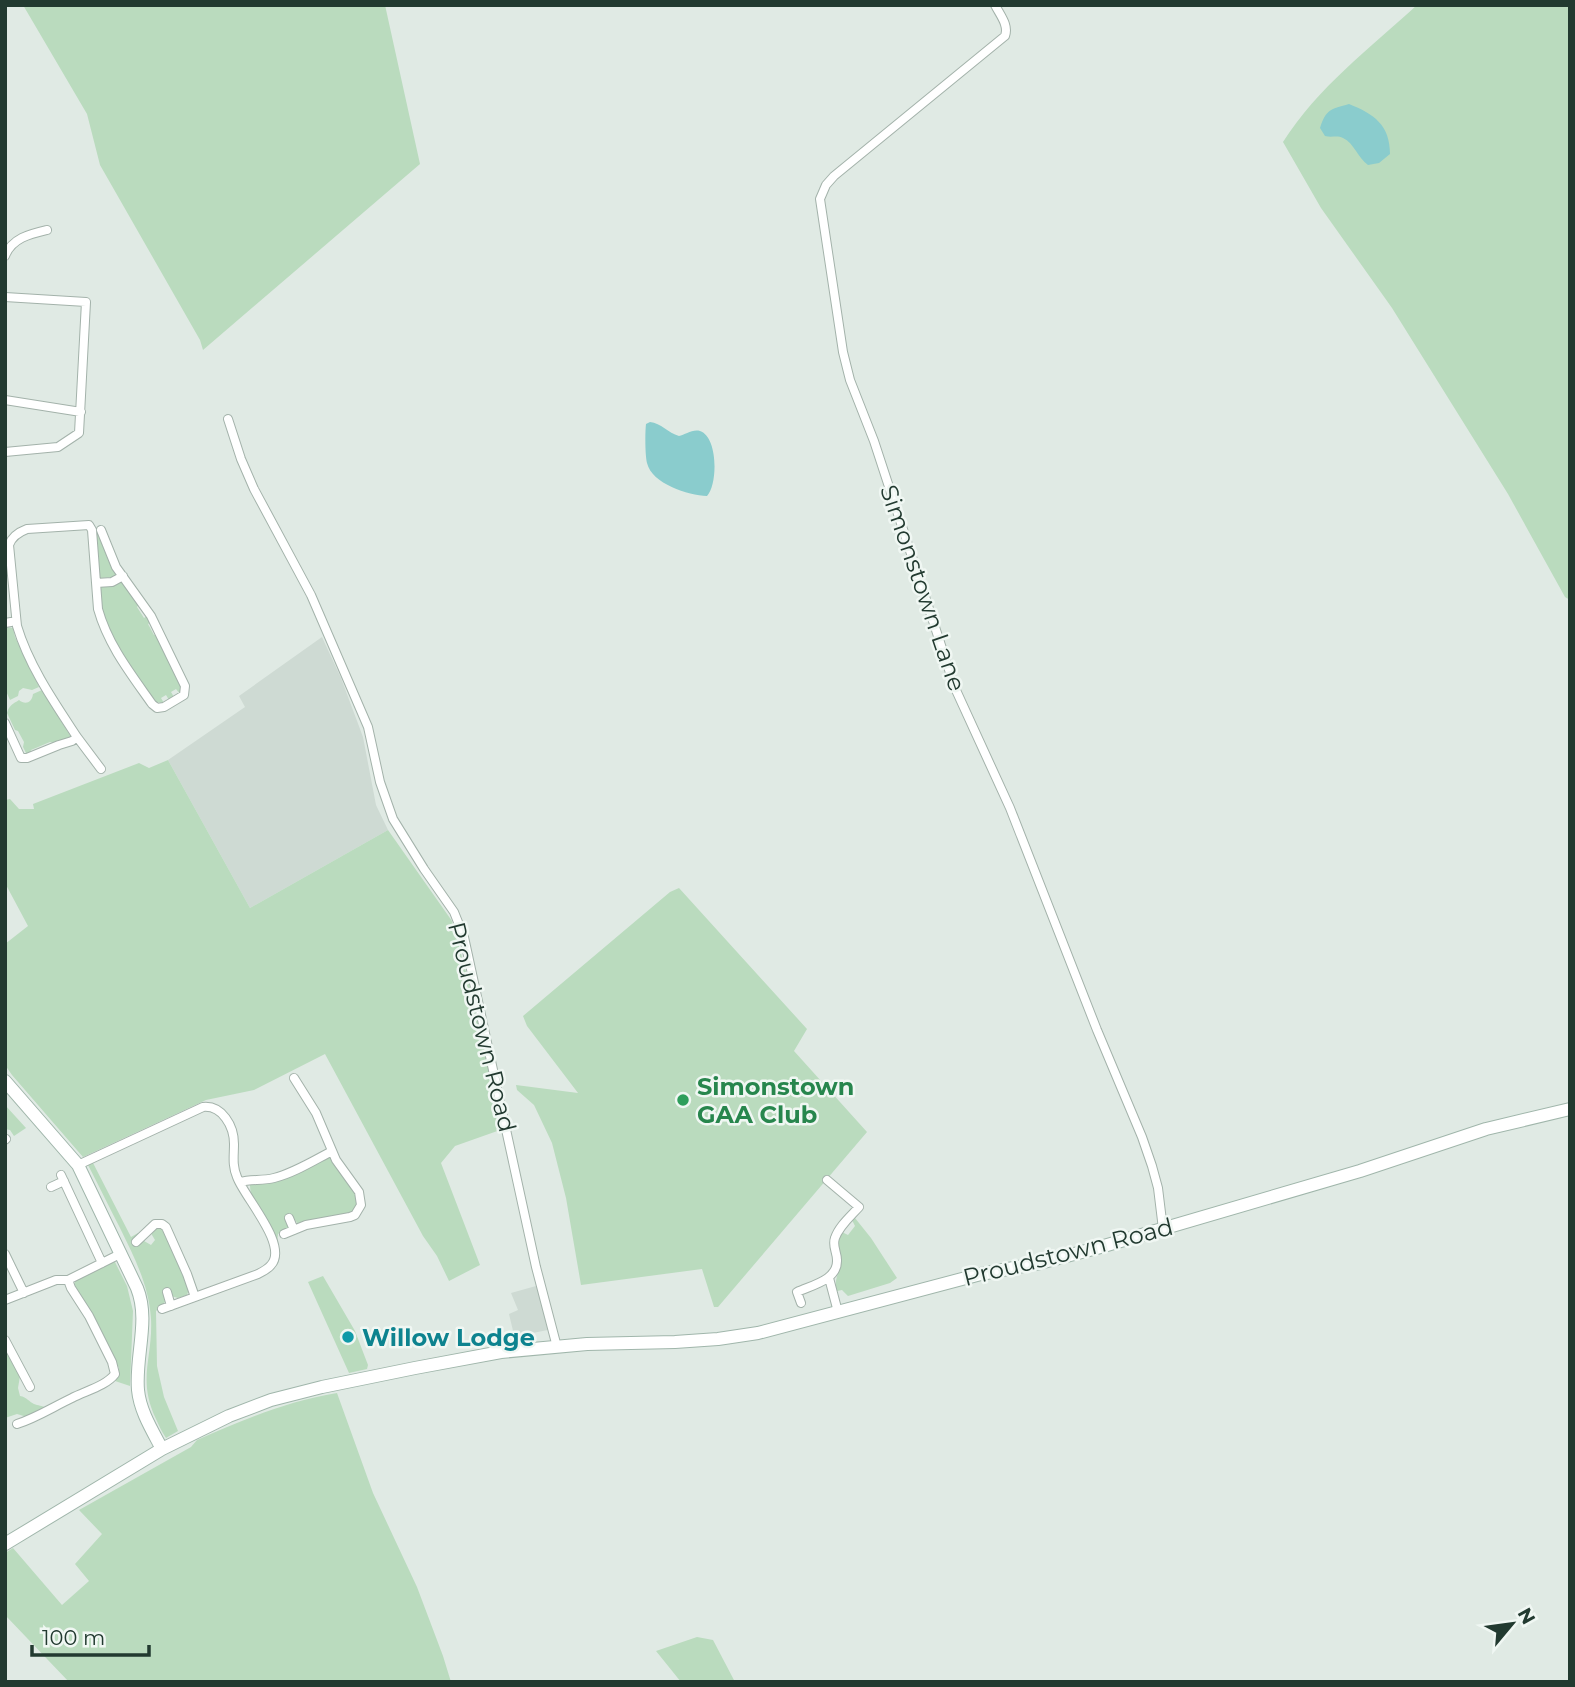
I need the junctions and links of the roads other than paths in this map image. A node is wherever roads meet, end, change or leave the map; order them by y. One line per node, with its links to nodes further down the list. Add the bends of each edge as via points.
1 (995, 5): 27 (street, Simonstown Lane, via 1006,26 1005,36 834,176 820,199 850,380 956,688 1010,808 1145,1147 1158,1188)
2 (47, 230): 3 (street, via 26,235 8,247)
3 (5, 256)
4 (5, 297): 6 (street, via 86,302)
5 (5, 400): 6 (street)
6 (81, 412): 8 (street, via 79,433 58,447)
7 (228, 419): 47 (street, Proudstown Road, via 254,489 311,595 368,727 393,819 454,912 464,937)
8 (5, 452)
9 (101, 530): 11 (street)
10 (7, 545): 12 (street, via 27,530 89,525); 14 (street, via 20,637)
11 (123, 576): 12 (street); 12 (street, via 151,616 185,686 184,695 164,707 152,704 114,648 101,618)
12 (96, 583)
13 (5, 723): 14 (street, via 21,758)
14 (77, 737): 15 (street)
15 (101, 769)
16 (294, 1078): 19 (street)
17 (5, 1081): 22 (main road)
18 (311, 1083): 19 (street)
19 (301, 1089): 21 (street, via 323,1125)
20 (1570, 1109): 27 (main road, Proudstown Road, via 1486,1129)
21 (332, 1151): 24 (street, via 284,1175); 28 (street, via 359,1192 361,1205 350,1217)
22 (78, 1165): 24 (street, via 209,1107 222,1113 230,1126); 33 (main road)
23 (827, 1180): 36 (street, via 859,1207 836,1234 836,1267)
24 (240, 1182): 40 (street, via 269,1232 275,1260 258,1274)
25 (51, 1186): 35 (street, via 62,1178)
26 (289, 1218): 28 (street)
27 (1163, 1229): 45 (main road, Proudstown Road)
28 (294, 1230): 29 (street)
29 (284, 1234)
30 (144, 1235): 31 (street); 32 (street); 40 (street, via 159,1223 166,1227)
31 (136, 1242)
32 (152, 1242)
33 (122, 1253): 35 (street); 50 (main road, via 143,1311 137,1369 141,1407)
34 (5, 1254): 39 (street)
35 (102, 1263): 37 (street)
36 (829, 1278): 42 (street, via 797,1292); 45 (street)
37 (68, 1280): 39 (street); 49 (street, via 116,1374)
38 (167, 1292): 43 (street)
39 (24, 1293): 41 (street)
40 (195, 1297): 43 (street)
41 (5, 1300)
42 (801, 1303)
43 (171, 1306): 44 (street)
44 (162, 1309)
45 (838, 1312): 47 (main road, Proudstown Road, via 718,1339)
46 (5, 1340): 48 (street)
47 (557, 1347): 50 (main road, Proudstown Road, via 434,1364 280,1397)
48 (30, 1387)
49 (16, 1424)
50 (162, 1449): 51 (main road, Proudstown Road)
51 (5, 1544)

